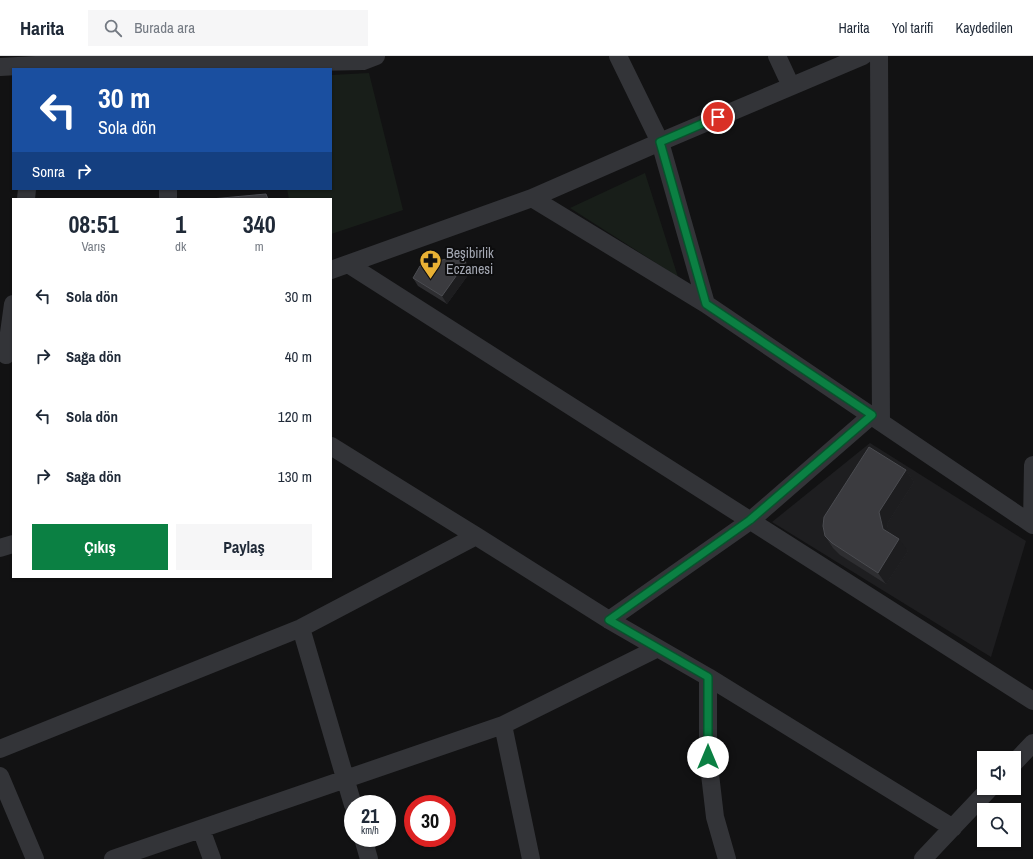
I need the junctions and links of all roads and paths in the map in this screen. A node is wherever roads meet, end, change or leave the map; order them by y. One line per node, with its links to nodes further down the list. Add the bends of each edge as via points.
1 (376, 56): 7 (street, via 363,61)
2 (618, 56): 10 (street)
3 (777, 56): 9 (street)
4 (863, 56): 9 (street)
5 (879, 56): 17 (street)
6 (36, 63): 7 (street); 8 (street)
7 (173, 63)
8 (0, 67)
9 (791, 86): 10 (street)
10 (660, 142): 11 (street); 14 (street)
11 (532, 198): 12 (street); 14 (street)
12 (348, 264): 13 (street); 20 (street)
13 (332, 270)
14 (706, 304): 17 (street)
15 (12, 311): 16 (street)
16 (6, 355)
17 (876, 418): 20 (street); 21 (street)
18 (332, 448): 22 (street)
19 (1033, 465): 21 (street)
20 (750, 520): 25 (street); 29 (street)
21 (1032, 524)
22 (476, 536): 25 (street); 26 (street)
23 (12, 544): 24 (street)
24 (0, 548)
25 (609, 620): 27 (street)
26 (301, 628): 32 (street); 35 (street)
27 (658, 648): 28 (street); 30 (street)
28 (708, 677): 38 (street); 46 (street, via 708,757 715,817)
29 (1033, 700)
30 (503, 725): 35 (street); 45 (street)
31 (1033, 743): 33 (street)
32 (0, 749)
33 (1021, 756)
34 (0, 776): 41 (street)
35 (346, 779): 36 (street); 39 (street)
36 (350, 795)
37 (984, 795): 38 (street)
38 (953, 828): 47 (street)
39 (201, 829): 42 (street); 43 (street)
40 (366, 847): 44 (street)
41 (35, 859)
42 (113, 859)
43 (212, 859)
44 (369, 859)
45 (531, 859)
46 (727, 859)
47 (923, 859)

